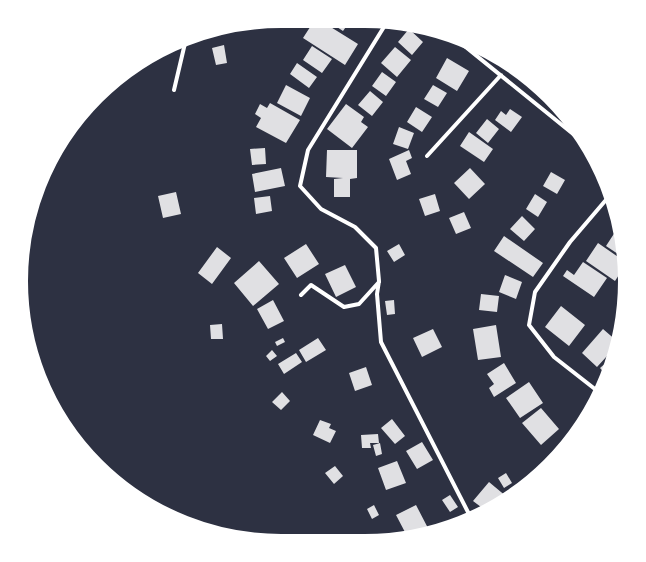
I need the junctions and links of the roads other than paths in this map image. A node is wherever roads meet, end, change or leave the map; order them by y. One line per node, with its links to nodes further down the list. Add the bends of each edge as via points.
1 (383, 28): 9 (street, via 308,150 300,186 321,209 355,227 376,248)
2 (184, 46): 5 (street)
3 (468, 49): 4 (street)
4 (500, 75): 6 (street); 7 (street)
5 (174, 90)
6 (571, 132)
7 (427, 156)
8 (606, 200): 11 (street, via 570,242 535,292 529,325 554,357)
9 (379, 281): 10 (street, via 360,304 344,307 311,285); 12 (street, via 377,294 381,342)
10 (301, 295)
11 (595, 389)
12 (468, 513)

